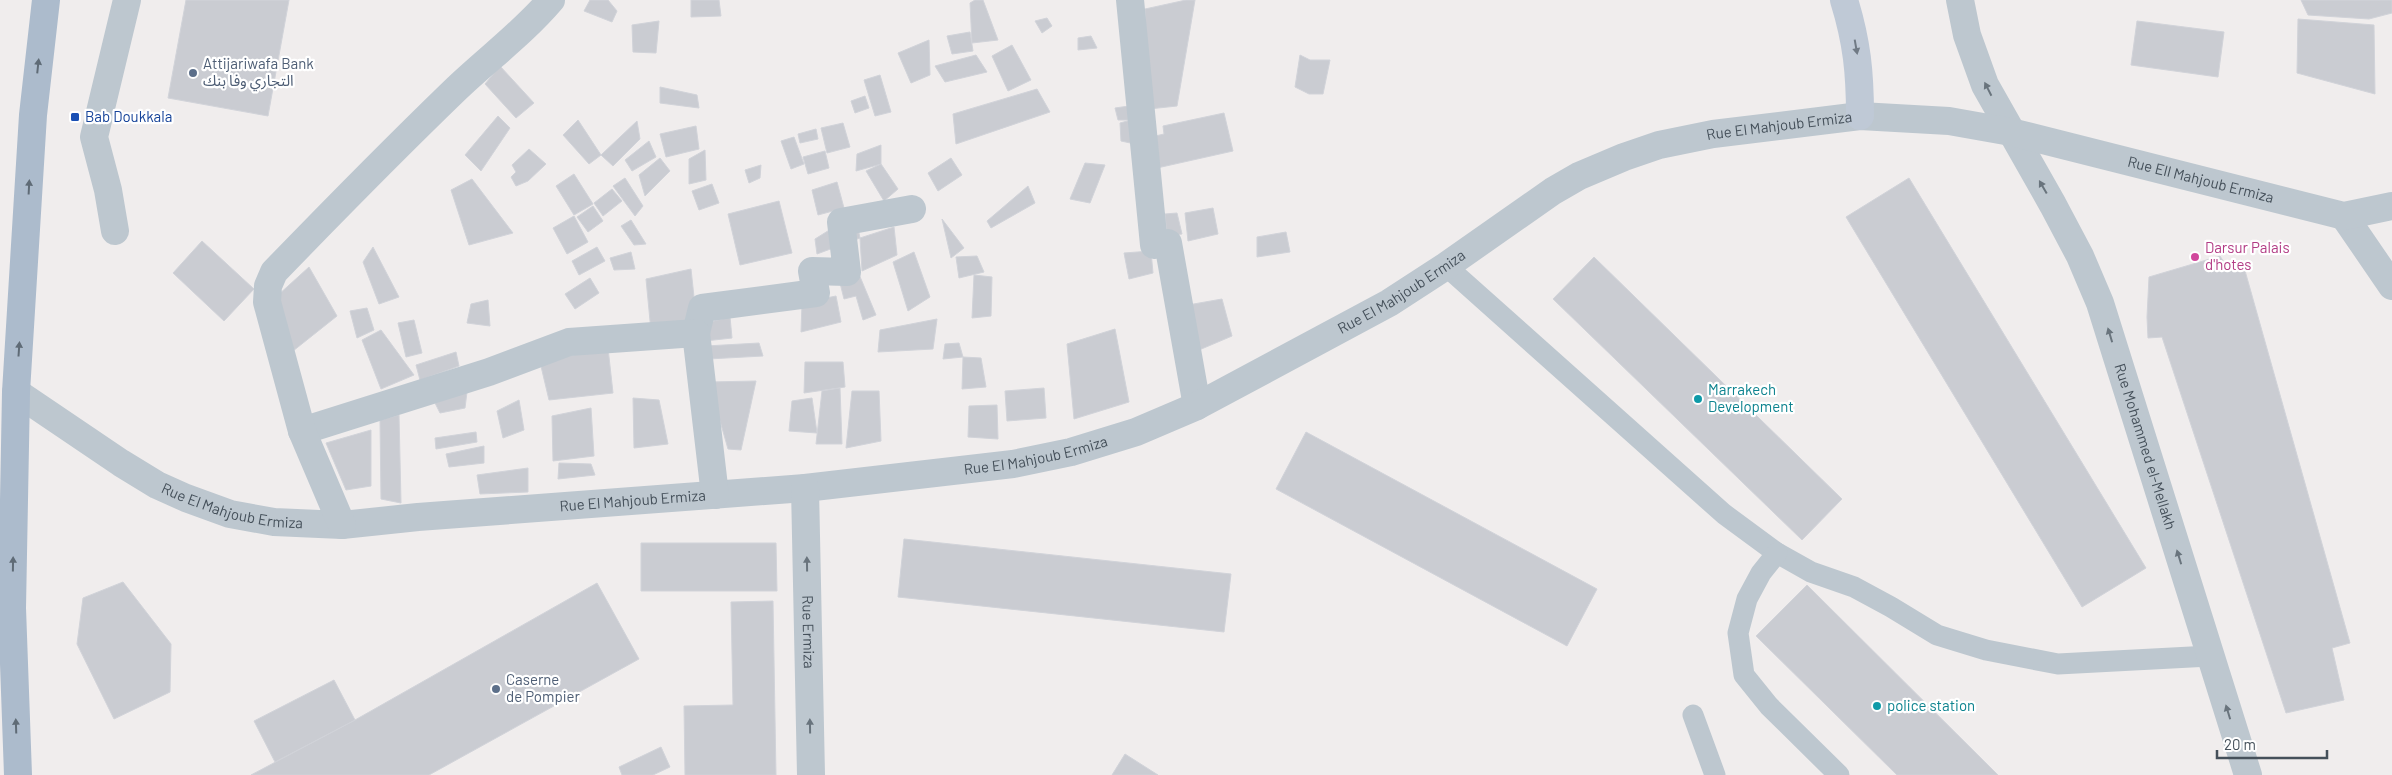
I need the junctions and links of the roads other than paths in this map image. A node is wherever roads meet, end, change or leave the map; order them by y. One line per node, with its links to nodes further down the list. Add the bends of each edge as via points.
1 (46, 0): 16 (main road, one-way to 1, via 33,114)
2 (127, 0): 12 (street, via 94,137)
3 (551, 0): 18 (street, via 533,21 384,159 274,272 268,286 267,302)
4 (1130, 0): 17 (street, via 1154,245 1168,243)
5 (1844, 0): 7 (street, one-way to 7, via 1860,72)
6 (1960, 0): 8 (street, Rue Mohammed el-Mellakh, one-way to 6, via 1985,85 1967,35)
7 (1860, 116): 8 (street, Rue El Mahjoub Ermiza, via 1949,121); 13 (street, Rue El Mahjoub Ermiza, via 1713,134 1659,145 1624,157 1553,191)
8 (2011, 132): 11 (street, Rue Ell Mahjoub Ermiza); 23 (street, Rue Mohammed el-Mellakh, one-way to 8, via 2100,303 2053,204)
9 (2392, 206): 11 (street, Rue Ell Mahjoub Ermiza)
10 (912, 209): 15 (street, via 841,222 847,272 812,272 816,293 702,308)
11 (2344, 216): 14 (street)
12 (115, 231)
13 (1446, 266): 17 (street, Rue El Mahjoub Ermiza, via 1389,303); 22 (lane, via 1724,514)
14 (2392, 286)
15 (696, 333): 18 (street, via 569,342 488,372); 20 (street)
16 (16, 392): 21 (street, Rue El Mahjoub Ermiza, via 121,463 186,498 230,514 274,522); 25 (main road, one-way to 16, via 12,608)
17 (1197, 406): 19 (street, Rue El Mahjoub Ermiza, via 1136,432 1071,452 1013,464)
18 (302, 431): 21 (street)
19 (805, 488): 20 (street, Rue El Mahjoub Ermiza); 26 (street, Rue Ermiza, one-way to 19)
20 (715, 495): 21 (street, Rue El Mahjoub Ermiza)
21 (342, 525)
22 (1777, 553): 23 (lane, via 1811,572 1862,591 1937,635 1986,650 2058,664); 28 (lane, via 1747,599 1738,633 1744,675 1769,706)
23 (2210, 656): 29 (street, Rue Mohammed el-Mellakh, one-way to 23)
24 (1693, 715): 27 (lane)
25 (18, 775)
26 (811, 775)
27 (1715, 775)
28 (1839, 775)
29 (2248, 775)

